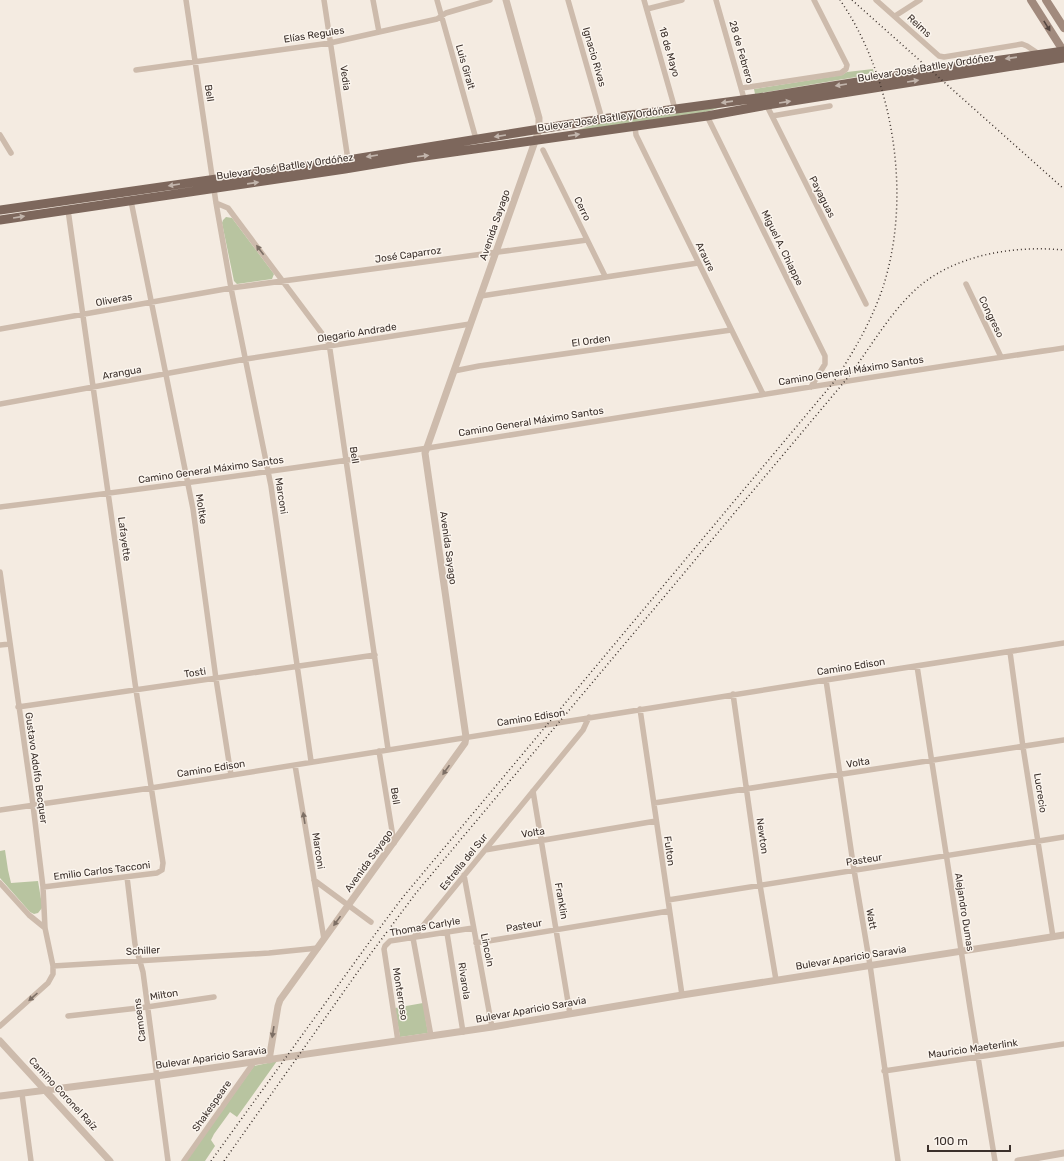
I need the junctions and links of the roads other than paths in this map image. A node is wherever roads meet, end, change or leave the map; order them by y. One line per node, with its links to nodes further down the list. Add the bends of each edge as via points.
1 (186, 0): 25 (street, Bell)
2 (324, 0): 21 (street, Vedia)
3 (373, 0): 20 (street)
4 (437, 0): 17 (street, Luis Giralt)
5 (490, 0): 17 (street, Elías Regules)
6 (506, 0): 36 (street, Avenida Sayago, via 539,118)
7 (568, 0): 34 (street, Ignacio Rivas)
8 (644, 0): 16 (street, 18 de Mayo)
9 (682, 0): 16 (street)
10 (716, 0): 27 (street, 28 de Febrero)
11 (814, 0): 27 (street, Bulevar José Batlle y Ordóñez, via 847,65 846,69 841,73)
12 (876, 0): 18 (street, Reims)
13 (920, 0): 18 (street)
14 (1031, 0): 22 (main road, one-way to 22)
15 (1046, 0): 19 (main road)
16 (647, 9): 31 (street, 18 de Mayo)
17 (441, 16): 20 (street, Elías Regules); 38 (street, Luis Giralt)
18 (895, 16): 24 (street, Reims, via 936,54 944,57)
19 (1064, 28)
20 (379, 32): 21 (street, Elías Regules)
21 (330, 43): 25 (street, Elías Regules); 42 (street, Vedia)
22 (1064, 53): 23 (main road, Bulevar José Batlle y Ordóñez); 28 (main road, Bulevar José Batlle y Ordóñez, one-way to 22)
23 (1039, 54): 24 (street, Bulevar José Batlle y Ordóñez, via 1022,44); 28 (main road, Bulevar José Batlle y Ordóñez, one-way to 28)
24 (953, 56)
25 (195, 62): 26 (street, Elías Regules); 43 (street, Bell)
26 (136, 70)
27 (742, 88): 29 (street, 28 de Febrero)
28 (766, 101): 29 (main road, Bulevar José Batlle y Ordóñez); 33 (street, Payaguas)
29 (745, 104): 31 (main road, Bulevar José Batlle y Ordóñez, one-way to 31); 32 (main road, Bulevar José Batlle y Ordóñez)
30 (830, 106): 33 (street)
31 (675, 109): 34 (main road, Bulevar José Batlle y Ordóñez)
32 (707, 116): 35 (main road, Bulevar José Batlle y Ordóñez); 71 (street, Miguel A. Chiappe, via 825,356 825,364)
33 (772, 116): 59 (street, Payaguas)
34 (602, 119): 36 (main road, Bulevar José Batlle y Ordóñez)
35 (635, 127): 39 (main road, Bulevar José Batlle y Ordóñez, one-way to 35); 52 (street, Araure, via 636,135)
36 (539, 130): 38 (main road, Bulevar José Batlle y Ordóñez, one-way to 38); 39 (street, Avenida Sayago)
37 (0, 135): 41 (street)
38 (476, 139): 42 (main road, Bulevar José Batlle y Ordóñez, one-way to 42)
39 (536, 141): 43 (main road, Bulevar José Batlle y Ordóñez, one-way to 39, via 337,170); 51 (street, Avenida Sayago)
40 (543, 150): 50 (street, Cerro)
41 (11, 153)
42 (348, 160): 43 (main road, Bulevar José Batlle y Ordóñez)
43 (213, 184): 44 (main road, Bulevar José Batlle y Ordóñez); 46 (street, Marconi)
44 (150, 193): 45 (main road, Bulevar José Batlle y Ordóñez); 47 (main road, Bulevar José Batlle y Ordóñez)
45 (131, 201): 48 (main road, Bulevar José Batlle y Ordóñez); 58 (street, Moltke)
46 (216, 203): 54 (street, Bell, one-way to 46, via 228,208); 56 (street, Marconi)
47 (0, 210)
48 (68, 210): 49 (main road, Bulevar José Batlle y Ordóñez, one-way to 48); 60 (street, Lafayette)
49 (0, 220)
50 (587, 240): 51 (street, José Caparroz); 53 (street, Cerro)
51 (496, 253): 54 (street, José Caparroz); 57 (street, Avenida Sayago)
52 (698, 263): 53 (street); 63 (street, Araure)
53 (605, 276): 57 (street)
54 (284, 281): 56 (street, José Caparroz); 64 (street, Bell, via 326,338)
55 (966, 284): 66 (street, Congreso)
56 (232, 288): 58 (street, Oliveras); 67 (street, Marconi)
57 (481, 296): 61 (street, Avenida Sayago)
58 (151, 303): 60 (street, Oliveras); 69 (street, Moltke)
59 (866, 304)
60 (83, 314): 62 (street, Oliveras); 70 (street, Lafayette)
61 (470, 324): 64 (street, Olegario Andrade); 68 (street, Avenida Sayago)
62 (0, 329)
63 (731, 330): 68 (street, El Orden); 72 (street, Araure)
64 (329, 347): 67 (street, Olegario Andrade); 75 (street, Bell)
65 (1064, 348): 66 (street, Camino General Máximo Santos)
66 (1001, 357): 71 (street, Camino General Máximo Santos)
67 (246, 360): 69 (street, Arangua); 76 (street, Marconi)
68 (454, 371): 74 (street, Avenida Sayago)
69 (166, 374): 70 (street, Arangua); 77 (street, Moltke)
70 (92, 387): 73 (street, Arangua); 78 (street, Lafayette)
71 (811, 387): 72 (street, Camino General Máximo Santos)
72 (763, 394): 74 (street, Camino General Máximo Santos)
73 (0, 404)
74 (426, 448): 75 (street, Camino General Máximo Santos); 95 (street, Avenida Sayago, via 425,457)
75 (346, 460): 76 (street, Camino General Máximo Santos); 85 (street, Bell)
76 (268, 472): 77 (street, Camino General Máximo Santos); 87 (street, Marconi)
77 (188, 482): 78 (street, Camino General Máximo Santos); 88 (street, Moltke)
78 (109, 493): 79 (street, Camino General Máximo Santos); 90 (street, Lafayette)
79 (0, 507)
80 (0, 572): 82 (street, Gustavo Adolfo Becquer)
81 (1064, 643): 84 (street, Camino Edison)
82 (10, 644): 83 (street); 92 (street, Gustavo Adolfo Becquer)
83 (0, 645)
84 (1010, 652): 86 (street, Camino Edison); 97 (street, Lucrecio)
85 (374, 655): 87 (street, Tosti); 98 (street, Bell)
86 (917, 666): 89 (street, Camino Edison); 101 (street, Alejandro Dumas)
87 (297, 667): 88 (street, Tosti); 100 (street, Marconi)
88 (216, 679): 90 (street, Tosti); 103 (street, Moltke)
89 (826, 680): 91 (street, Camino Edison); 104 (street, Watt)
90 (136, 690): 92 (street, Tosti); 105 (street, Lafayette)
91 (733, 694): 93 (street, Camino Edison); 106 (street, Newton)
92 (18, 707): 109 (street, Gustavo Adolfo Becquer)
93 (640, 709): 94 (street, Camino Edison); 108 (street, Fulton)
94 (589, 718): 95 (street, Camino Edison); 107 (street, Estrella del Sur, via 583,730)
95 (466, 737): 98 (street, Camino Edison); 115 (street, Avenida Sayago, one-way to 115, via 465,743)
96 (1064, 740): 97 (street, Volta)
97 (1023, 747): 101 (street, Volta); 114 (street, Lucrecio)
98 (388, 749): 99 (street, Camino Edison)
99 (379, 751): 100 (street, Camino Edison); 115 (street, Bell)
100 (311, 761): 102 (street, Camino Edison)
101 (931, 761): 104 (street, Volta); 117 (street, Alejandro Dumas)
102 (295, 764): 103 (street, Camino Edison); 122 (street, Marconi, one-way to 102)
103 (231, 775): 105 (street, Camino Edison)
104 (839, 775): 106 (street, Volta); 119 (street, Watt)
105 (151, 788): 109 (street, Camino Edison); 118 (street, Lafayette, via 164,863)
106 (746, 789): 108 (street, Volta); 124 (street, Newton)
107 (533, 791): 113 (street, Franklin); 116 (street, Estrella del Sur)
108 (654, 803): 111 (street, Fulton)
109 (33, 806): 110 (street, Camino Edison); 125 (street, Gustavo Adolfo Becquer)
110 (0, 810)
111 (656, 820): 113 (street, Volta); 126 (street, Fulton)
112 (1064, 837): 114 (street, Pasteur)
113 (542, 841): 116 (street, Volta); 132 (street, Franklin)
114 (1039, 841): 117 (street, Pasteur); 135 (street, Lucrecio)
115 (394, 843): 127 (street, Avenida Sayago)
116 (484, 850): 120 (street, Estrella del Sur)
117 (946, 856): 119 (street, Pasteur); 141 (street, Alejandro Dumas)
118 (162, 870): 121 (street, Emilio Carlos Tacconi)
119 (854, 870): 124 (street, Pasteur); 143 (street, Watt)
120 (464, 875): 131 (street, Lincoln); 136 (street, Estrella del Sur)
121 (127, 877): 125 (street, Emilio Carlos Tacconi); 142 (street, Camoens)
122 (314, 880): 127 (street); 137 (street, Marconi)
123 (0, 883): 130 (street, via 29,915)
124 (760, 885): 126 (street, Pasteur); 145 (street, Newton)
125 (43, 887): 130 (street, Gustavo Adolfo Becquer)
126 (668, 900): 128 (street, Fulton)
127 (348, 905): 129 (street); 137 (street, Avenida Sayago, one-way to 137)
128 (669, 911): 132 (street, Pasteur); 146 (street, Fulton)
129 (371, 922)
130 (45, 928): 144 (street, Gustavo Adolfo Becquer)
131 (473, 928): 133 (street, Thomas Carlyle); 138 (street, Lincoln)
132 (557, 929): 138 (street, Pasteur); 149 (street, Franklin)
133 (447, 933): 136 (street, Thomas Carlyle); 153 (street, Rivarola)
134 (1064, 935): 135 (street, Bulevar Aparicio Saravia)
135 (1053, 937): 141 (street, Bulevar Aparicio Saravia)
136 (413, 938): 140 (street, Thomas Carlyle, via 390,941); 154 (street)
137 (324, 939): 139 (street, Avenida Sayago)
138 (476, 943): 152 (street, Lincoln)
139 (318, 948): 142 (street, Schiller, via 262,954); 159 (street, Avenida Sayago, one-way to 159, via 280,1000)
140 (384, 949): 156 (street, Monterroso)
141 (962, 951): 143 (street, Bulevar Aparicio Saravia); 158 (street, Alejandro Dumas)
142 (139, 960): 144 (street, Schiller); 148 (street, Camoens)
143 (870, 965): 145 (street, Bulevar Aparicio Saravia); 161 (street, Watt)
144 (53, 966): 151 (street, one-way to 151, via 53,974 48,983)
145 (776, 980): 146 (street, Bulevar Aparicio Saravia)
146 (682, 994): 149 (street, Bulevar Aparicio Saravia)
147 (214, 997): 148 (street, Milton)
148 (147, 1007): 150 (street, Milton); 162 (street, Camoens)
149 (570, 1014): 152 (street, Bulevar Aparicio Saravia)
150 (68, 1016)
151 (0, 1026)
152 (492, 1027): 153 (street, Bulevar Aparicio Saravia)
153 (464, 1032): 154 (street, Bulevar Aparicio Saravia)
154 (431, 1036): 156 (street, Bulevar Aparicio Saravia)
155 (0, 1041): 163 (street, Camino Coronel Raíz)
156 (398, 1041): 159 (street, Bulevar Aparicio Saravia)
157 (1064, 1044): 158 (street, Mauricio Maeterlink)
158 (978, 1057): 161 (street, Mauricio Maeterlink); 172 (street, Alejandro Dumas)
159 (269, 1060): 160 (street, Bulevar Aparicio Saravia)
160 (254, 1062): 162 (street, Bulevar Aparicio Saravia); 170 (street, Shakespeare)
161 (884, 1071): 171 (street, Watt)
162 (156, 1076): 163 (street, Bulevar Aparicio Saravia); 169 (street, Camoens)
163 (45, 1090): 164 (street, Bulevar Aparicio Saravia); 168 (street, Camino Coronel Raíz)
164 (22, 1094): 165 (street, Bulevar Aparicio Saravia); 167 (street)
165 (0, 1096)
166 (1064, 1153): 173 (street)
167 (30, 1161)
168 (110, 1161)
169 (168, 1161)
170 (184, 1161)
171 (898, 1161)
172 (995, 1161)
173 (1018, 1161)

